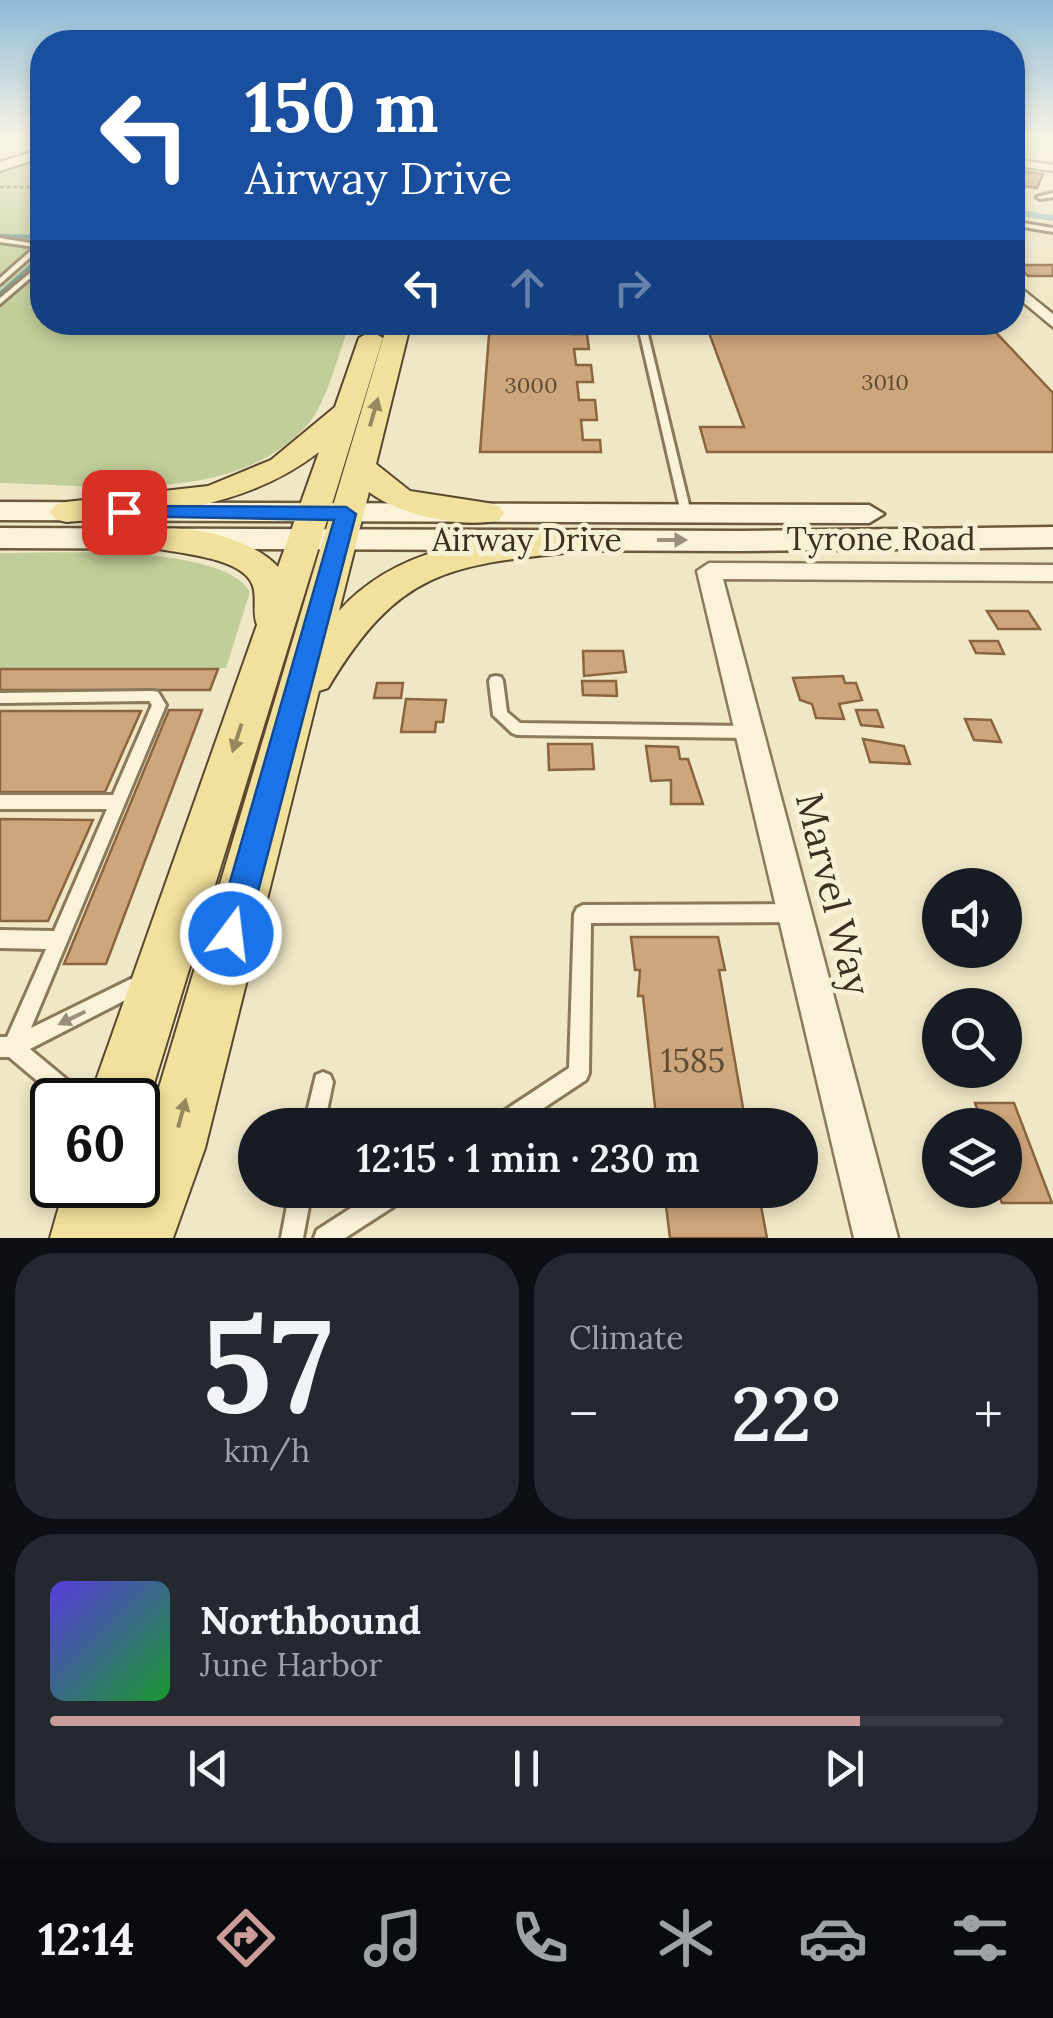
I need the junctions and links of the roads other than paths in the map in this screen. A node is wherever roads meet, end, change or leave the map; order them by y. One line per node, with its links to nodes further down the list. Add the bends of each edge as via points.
1 (1053, 195): 2 (lane)
2 (1040, 197)
3 (1025, 225): 4 (lane)
4 (1053, 230)
5 (0, 240): 6 (lane)
6 (30, 244)
7 (30, 255): 9 (lane)
8 (30, 276): 11 (lane)
9 (0, 282)
10 (1025, 297): 12 (street)
11 (0, 302)
12 (1053, 322)
13 (372, 335): 16 (main road)
14 (396, 335): 17 (main road, one-way to 14)
15 (645, 335): 21 (lane)
16 (351, 396): 19 (main road, via 314,443 262,480 189,500); 23 (main road)
17 (360, 462): 20 (main road, via 373,484 391,495); 23 (main road)
18 (0, 511): 19 (main road, Airway Drive)
19 (66, 512): 23 (main road, Airway Drive)
20 (488, 513): 21 (main road, Airway Drive); 23 (main road, Airway Drive)
21 (686, 514): 22 (main road, Airway Drive)
22 (1053, 516)
23 (325, 526): 26 (main road, Airway Drive); 27 (main road, Airway Drive); 30 (main road); 33 (main road)
24 (1053, 537): 27 (main road, Airway Drive, one-way to 24)
25 (0, 538): 26 (main road, Airway Drive)
26 (162, 538): 30 (main road, via 260,569 270,586)
27 (583, 540): 33 (main road, via 463,554 396,579 344,629)
28 (708, 571): 29 (street, Tyrone Road); 34 (street, Marvel Way)
29 (1053, 573)
30 (273, 628): 40 (main road, one-way to 40)
31 (496, 681): 34 (lane, via 500,715 518,729)
32 (0, 698): 36 (lane, via 153,696 160,705)
33 (288, 724): 51 (main road, one-way to 33, via 173,1148)
34 (748, 732): 37 (street, Marvel Way)
35 (0, 802): 36 (lane)
36 (118, 802): 39 (lane)
37 (793, 913): 46 (lane, via 583,914 580,1073); 54 (street, Marvel Way)
38 (0, 939): 39 (lane)
39 (58, 940): 41 (lane)
40 (160, 974): 41 (lane, one-way to 41); 43 (main road)
41 (6, 1047): 42 (lane)
42 (47, 1078)
43 (126, 1078)
44 (323, 1082): 45 (lane)
45 (318, 1108)
46 (526, 1108)
47 (91, 1208): 50 (main road)
48 (298, 1208): 52 (lane)
49 (372, 1208): 53 (lane)
50 (84, 1238)
51 (139, 1238)
52 (292, 1238)
53 (326, 1238)
54 (876, 1238)

